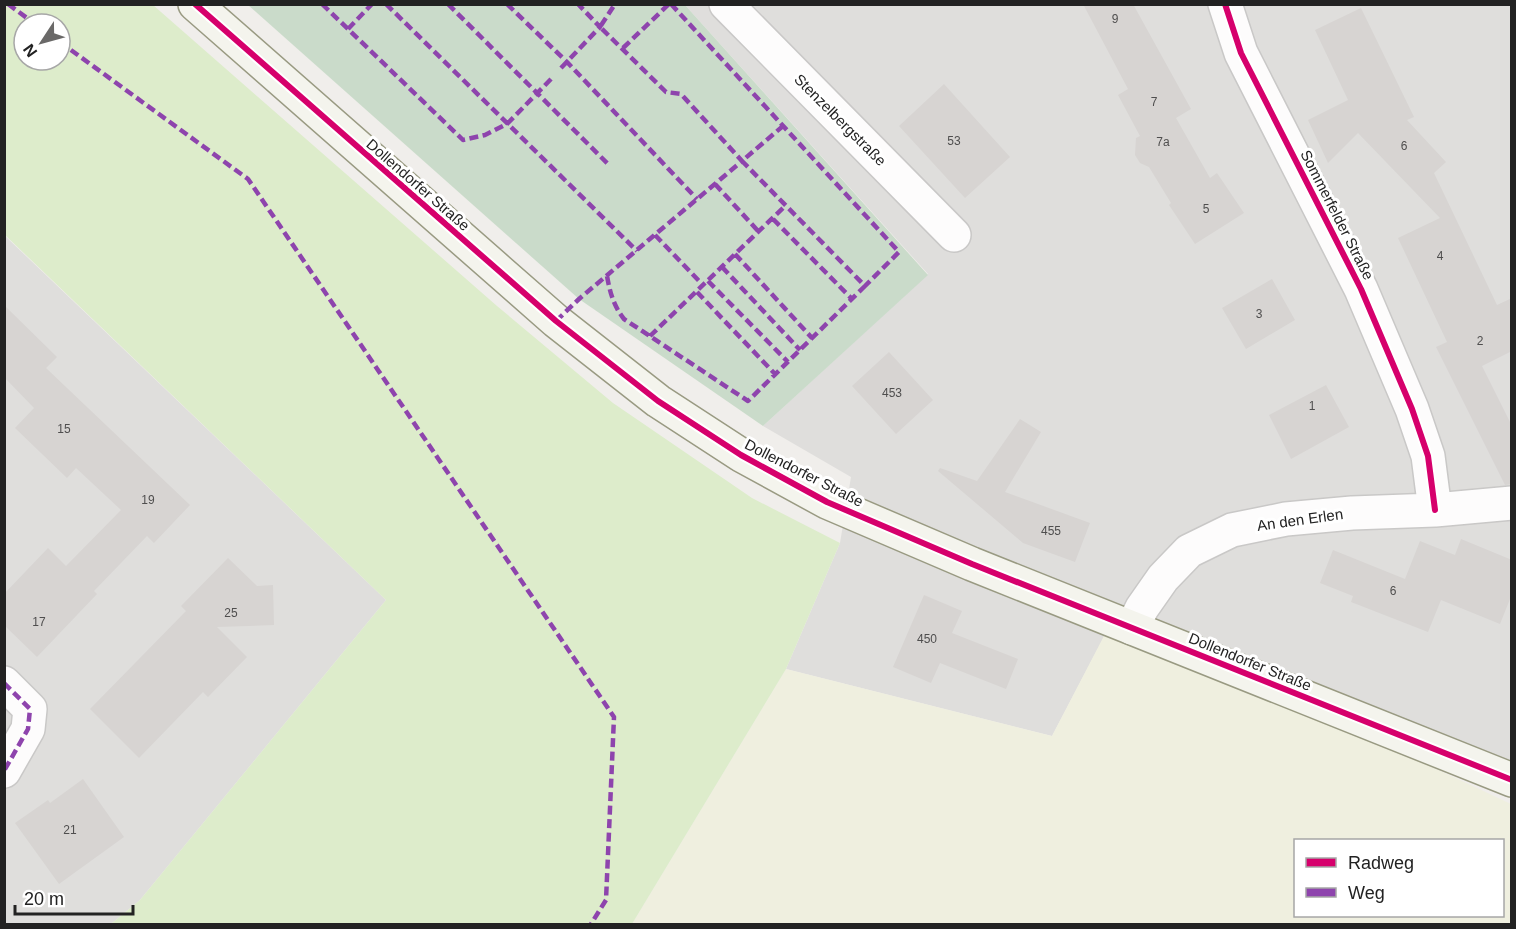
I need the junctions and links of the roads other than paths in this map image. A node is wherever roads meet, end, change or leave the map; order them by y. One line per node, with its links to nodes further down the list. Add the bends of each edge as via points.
1 (195, 4): 7 (main road, Dollendorfer Straße, via 556,321 658,401 741,455 827,502)
2 (726, 4): 4 (street, Stenzelbergstraße)
3 (1225, 4): 6 (street, Sommerfelder Straße, via 1241,54 1361,289 1412,409 1428,456)
4 (954, 236)
5 (1512, 503): 6 (street, An den Erlen)
6 (1435, 510): 7 (street, An den Erlen, via 1286,519 1232,530 1189,551 1163,578)
7 (1132, 628): 10 (main road, Dollendorfer Straße)
8 (4, 683): 9 (street, via 30,709 28,729)
9 (4, 771)
10 (1512, 780)

